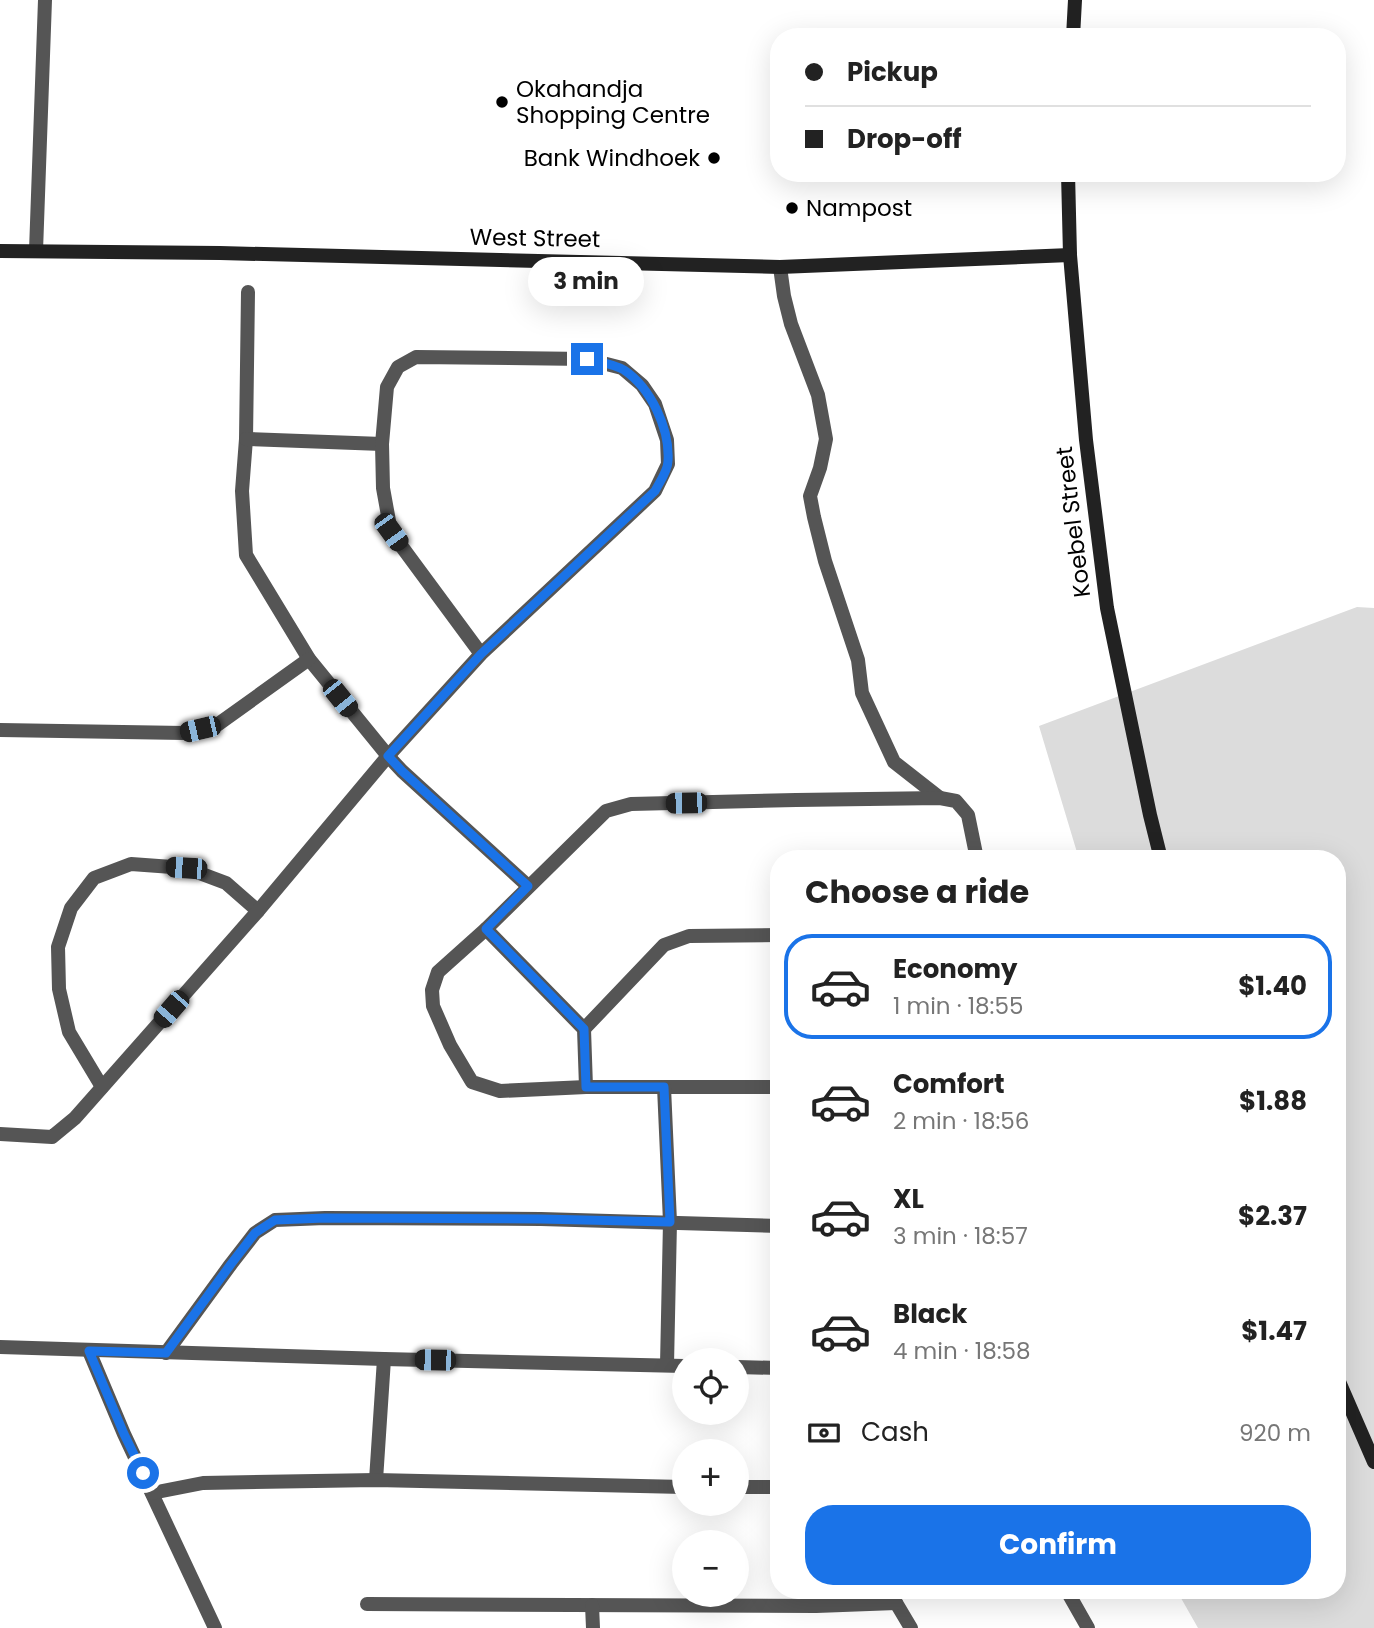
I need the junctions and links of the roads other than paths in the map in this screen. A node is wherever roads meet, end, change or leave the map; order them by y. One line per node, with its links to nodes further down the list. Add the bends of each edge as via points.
1 (45, 0): 6 (street)
2 (1075, 0): 3 (street)
3 (1073, 28)
4 (1068, 182): 7 (street, Koebel Street)
5 (0, 251): 6 (street, West Street)
6 (36, 251): 8 (street, West Street)
7 (1070, 255): 8 (street, West Street); 18 (street, Koebel Street, via 1107,608)
8 (780, 267): 16 (street, via 791,324 818,395 826,439 810,496 814,517 858,660 862,693 894,762)
9 (248, 292): 10 (street)
10 (246, 439): 11 (street); 13 (street, via 242,491 246,555)
11 (382, 444): 12 (street, via 391,532); 12 (street, via 387,387 398,367 416,357 587,359 622,368 655,404 667,440 668,464 655,491)
12 (481, 654): 15 (street)
13 (309, 659): 14 (street, via 217,725 184,733); 15 (street)
14 (0, 730)
15 (388, 756): 19 (street); 20 (street)
16 (940, 798): 17 (street, via 956,801 968,815); 19 (street, via 631,804 606,811)
17 (975, 850)
18 (1159, 850)
19 (528, 886): 21 (street)
20 (258, 911): 24 (street); 24 (street, via 226,883 186,868 131,864 94,878 71,908 58,947 59,989 69,1032)
21 (486, 929): 23 (street); 25 (street, via 438,972 432,990 433,1006 472,1082 500,1091)
22 (770, 935): 23 (street, via 689,936 664,945)
23 (584, 1029): 25 (street)
24 (102, 1087): 28 (street, via 52,1137)
25 (586, 1087): 26 (street)
26 (664, 1087): 27 (street); 29 (street)
27 (770, 1087)
28 (0, 1134)
29 (670, 1222): 30 (street); 33 (street, via 275,1220 255,1233); 35 (street)
30 (770, 1226)
31 (0, 1347): 32 (street)
32 (89, 1351): 33 (street); 45 (street)
33 (166, 1353): 34 (street)
34 (384, 1359): 35 (street); 41 (street)
35 (667, 1366): 36 (street)
36 (672, 1366)
37 (749, 1367): 38 (street)
38 (770, 1368)
39 (1346, 1398): 40 (street)
40 (1374, 1462)
41 (376, 1480): 42 (street); 45 (street, via 203,1483)
42 (672, 1487)
43 (749, 1487): 44 (street)
44 (770, 1487)
45 (152, 1493): 51 (street)
46 (875, 1599): 50 (street, via 816,1606)
47 (893, 1599): 53 (street)
48 (1072, 1599): 54 (street)
49 (368, 1604): 50 (street)
50 (592, 1605): 52 (street)
51 (215, 1628)
52 (593, 1628)
53 (911, 1628)
54 (1088, 1628)

